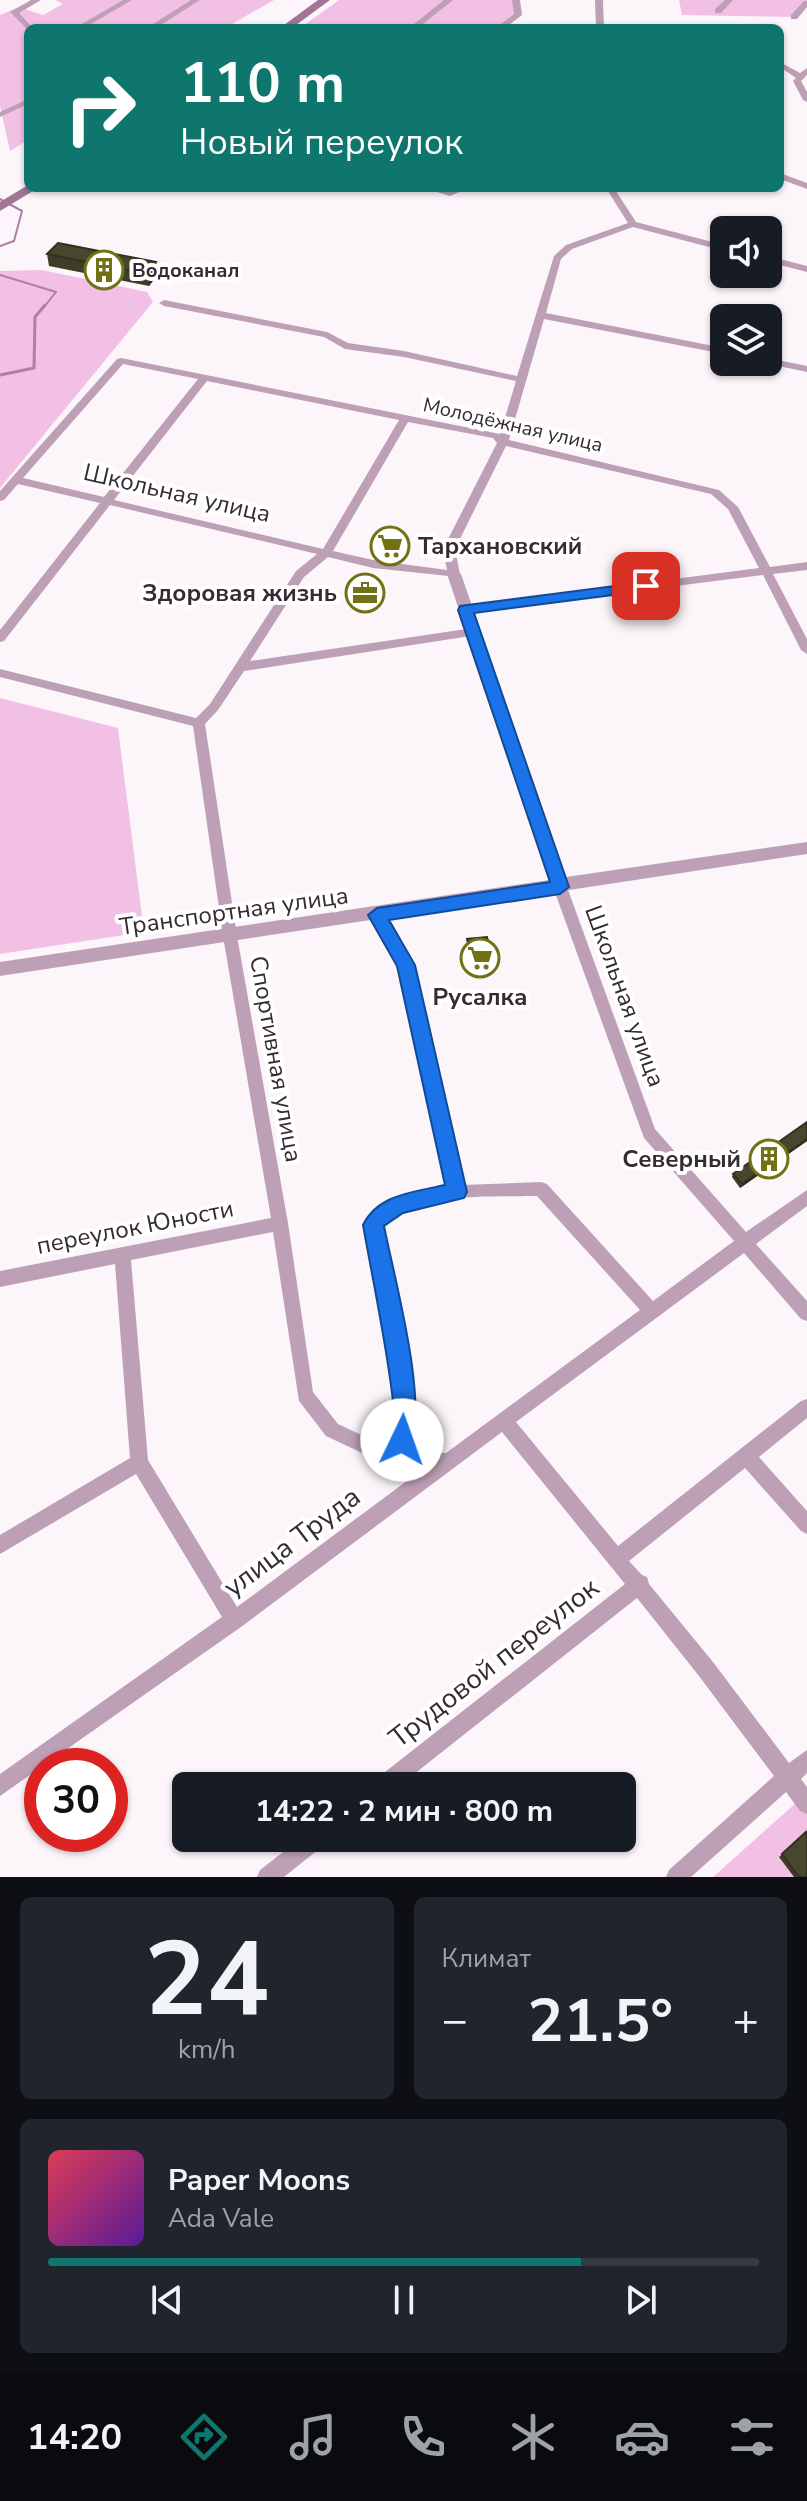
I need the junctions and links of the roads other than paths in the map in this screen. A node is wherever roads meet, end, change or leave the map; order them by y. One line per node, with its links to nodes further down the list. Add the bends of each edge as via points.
1 (37, 0): 12 (street, via 14,12)
2 (128, 0): 13 (street)
3 (196, 0): 14 (street)
4 (325, 0): 15 (main road)
5 (449, 0): 16 (street)
6 (516, 0): 17 (street, via 518,15)
7 (599, 0): 18 (street)
8 (729, 0): 10 (street)
9 (807, 3): 11 (street)
10 (718, 11)
11 (794, 17)
12 (25, 24)
13 (86, 24)
14 (157, 24)
15 (291, 24)
16 (418, 24)
17 (506, 24)
18 (600, 24)
19 (784, 67): 21 (street)
20 (807, 70): 21 (street)
21 (798, 76): 22 (street)
22 (807, 100)
23 (24, 103): 24 (street)
24 (0, 115)
25 (784, 177): 26 (street)
26 (807, 186)
27 (25, 192): 29 (main road)
28 (613, 192): 30 (street)
29 (1, 206)
30 (633, 224): 31 (street); 35 (street, via 569,247 557,258)
31 (710, 244)
32 (782, 263): 33 (street)
33 (807, 269)
34 (164, 303): 40 (street, via 327,335 345,346)
35 (540, 315): 36 (street); 40 (street)
36 (710, 348)
37 (782, 364): 38 (street)
38 (807, 369)
39 (204, 378): 41 (street, Молодёжная улица); 43 (street, Молодёжная улица, via 121,361); 45 (street)
40 (523, 380): 42 (street)
41 (405, 418): 42 (street, Молодёжная улица, via 496,436); 46 (street)
42 (503, 442): 48 (street, Молодёжная улица, via 715,492 733,507); 49 (street, via 449,549)
43 (16, 480): 44 (street); 45 (street, Школьная улица)
44 (0, 498)
45 (108, 501): 46 (street, Школьная улица); 52 (street)
46 (326, 553): 49 (street, Школьная улица); 54 (street, via 300,574)
47 (807, 566): 48 (street)
48 (765, 571): 50 (street); 53 (street, Молодёжная улица)
49 (454, 574): 50 (street, Школьная улица)
50 (465, 610): 51 (street, Школьная улица)
51 (473, 632): 54 (street); 58 (street, Школьная улица)
52 (0, 638)
53 (807, 650)
54 (240, 667): 56 (street)
55 (0, 673): 56 (street)
56 (199, 723): 60 (street, Спортивная улица)
57 (807, 848): 58 (street, Транспортная улица)
58 (560, 887): 59 (street, Транспортная улица); 65 (street, Школьная улица, via 649,1133)
59 (377, 915): 60 (street, Транспортная улица); 62 (street, via 406,965)
60 (230, 936): 61 (street, Транспортная улица); 64 (street, Спортивная улица)
61 (0, 969)
62 (457, 1192): 68 (street, via 541,1189); 73 (street, via 399,1205 374,1225 404,1395 406,1424)
63 (807, 1197): 65 (street, улица Труда)
64 (280, 1223): 66 (street, переулок Юности); 73 (street, Спортивная улица, via 305,1395 332,1430)
65 (746, 1243): 68 (street, улица Труда); 69 (street, Школьная улица)
66 (122, 1254): 67 (street, переулок Юности); 74 (street)
67 (0, 1279)
68 (653, 1312): 71 (street, улица Труда)
69 (807, 1313)
70 (807, 1407): 72 (street, Трудовой переулок)
71 (504, 1421): 75 (street, улица Труда); 78 (street)
72 (746, 1456): 76 (street); 78 (street, Трудовой переулок)
73 (394, 1459): 75 (street, Спортивная улица)
74 (139, 1462): 77 (street); 80 (street)
75 (447, 1462): 80 (street, улица Труда)
76 (807, 1525)
77 (0, 1545)
78 (618, 1558): 79 (street)
79 (640, 1584): 82 (street, Трудовой переулок); 83 (street)
80 (234, 1620): 84 (street, улица Труда)
81 (807, 1760): 83 (street)
82 (401, 1772)
83 (787, 1778): 85 (street); 88 (street)
84 (0, 1786)
85 (807, 1804)
86 (299, 1852): 87 (street)
87 (267, 1877)
88 (676, 1877)

